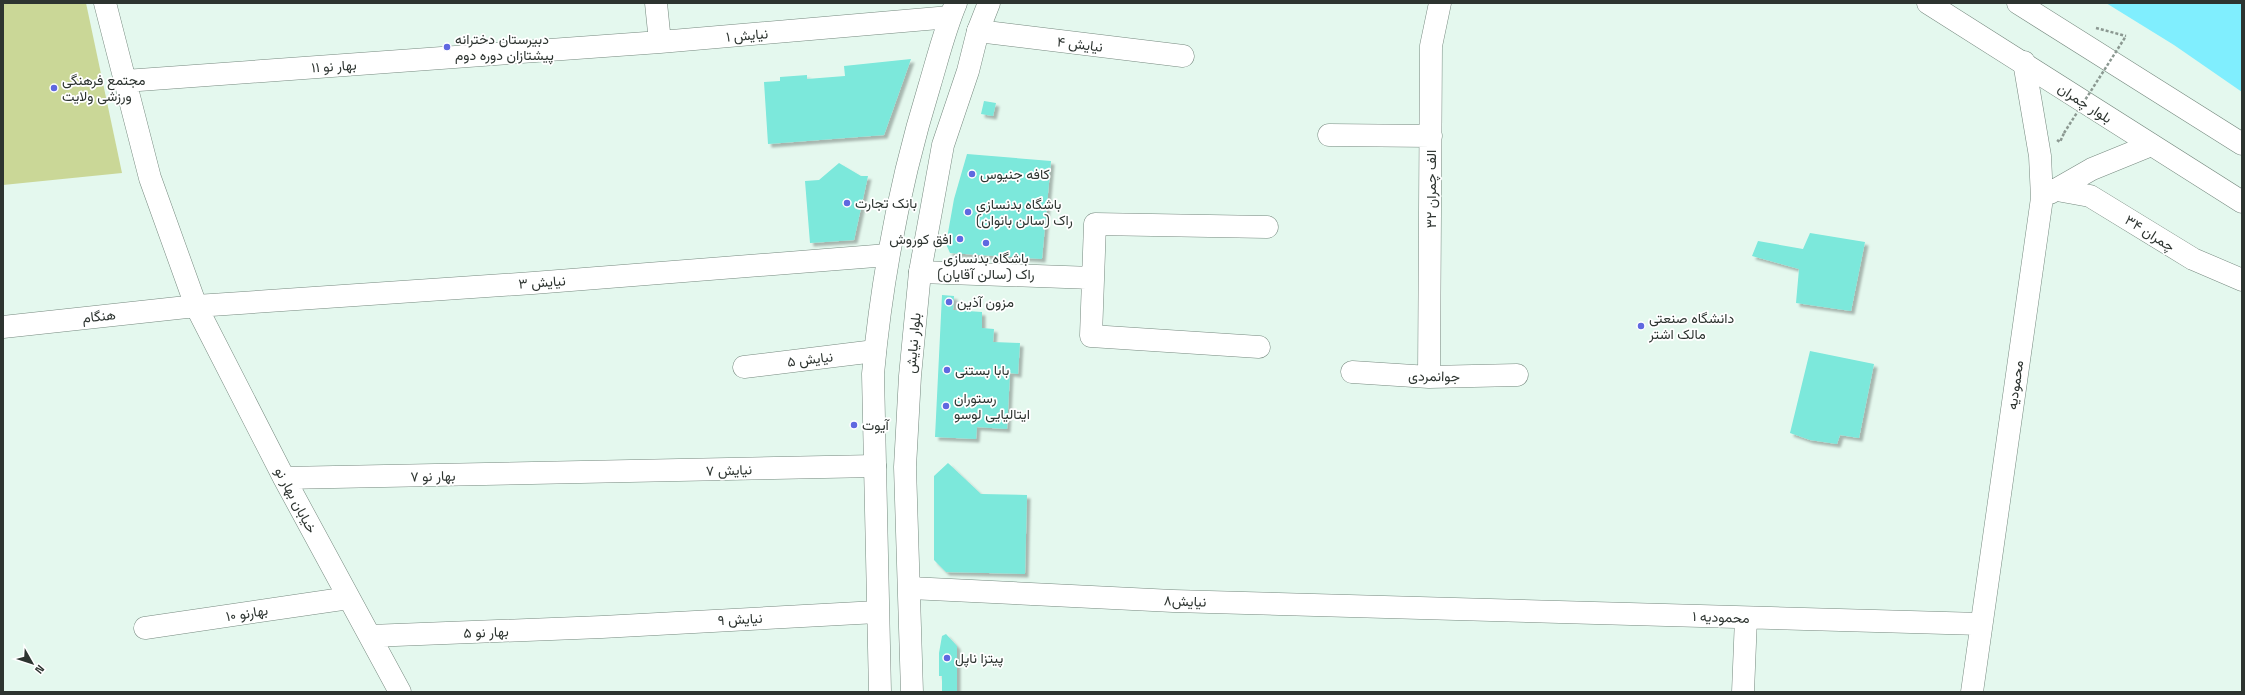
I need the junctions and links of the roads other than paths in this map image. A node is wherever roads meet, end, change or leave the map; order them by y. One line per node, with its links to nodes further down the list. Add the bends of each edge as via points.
1 (105, 3): 13 (street, خیابان بهار نو)
2 (656, 3): 9 (street)
3 (989, 3): 8 (street, بلوار نیایش)
4 (1440, 3): 15 (street, ۳۲ الف چمران, via 1431,46)
5 (1928, 3): 12 (street, بلوار چمران)
6 (2018, 3): 16 (street)
7 (953, 10): 9 (street, نیایش ۱); 21 (street, via 914,137)
8 (978, 31): 11 (street, نیایش ۴); 22 (street, بلوار نیایش, via 968,71 942,145)
9 (660, 42): 10 (street, نیایش ۱)
10 (543, 50): 13 (street, ۱۱ بهار نو)
11 (1182, 56)
12 (2024, 62): 17 (street, بلوار چمران); 18 (street, محمودیه)
13 (125, 81): 25 (street, خیابان بهار نو, via 150,178)
14 (1329, 135): 15 (street)
15 (1431, 136): 32 (street, ۳۲ الف چمران)
16 (2242, 144)
17 (2151, 145): 18 (street, via 2092,169); 19 (street, بلوار چمران)
18 (2049, 194): 24 (street, ۳۴ چمران, via 2090,196 2193,259); 41 (street, محمودیه)
19 (2242, 202)
20 (1267, 227): 23 (street, via 1095,224)
21 (888, 255): 25 (street, نیایش ۳); 28 (street)
22 (920, 272): 23 (street); 36 (street, بلوار نیایش, via 905,467)
23 (1093, 278): 27 (street, via 1091,336)
24 (2242, 280)
25 (196, 306): 26 (street, هنگام); 35 (street, خیابان بهار نو)
26 (3, 327)
27 (1259, 347)
28 (875, 351): 29 (street, نیایش ۵); 33 (street)
29 (744, 367)
30 (1352, 372): 32 (street, جوانمردی)
31 (1517, 375): 32 (street, جوانمردی)
32 (1429, 377)
33 (875, 466): 34 (street, نیایش ۷); 39 (street)
34 (583, 473): 35 (street, ۷ بهار نو)
35 (284, 478): 37 (street, خیابان بهار نو)
36 (910, 588): 38 (street, نیایش۸, via 1173,601); 47 (street, بلوار نیایش)
37 (349, 598): 43 (street, ۱۰ بهارنو); 44 (street, خیابان بهار نو)
38 (1460, 610): 40 (street, ۱ محمودیه)
39 (877, 612): 42 (street, نیایش ۹); 46 (street)
40 (1746, 618): 41 (street, ۱ محمودیه); 48 (street)
41 (1981, 624): 49 (street, محمودیه)
42 (602, 627): 44 (street, ۵ بهار نو)
43 (145, 628)
44 (370, 636): 45 (street, خیابان بهار نو)
45 (400, 692)
46 (880, 692)
47 (912, 692)
48 (1743, 692)
49 (1972, 692)

